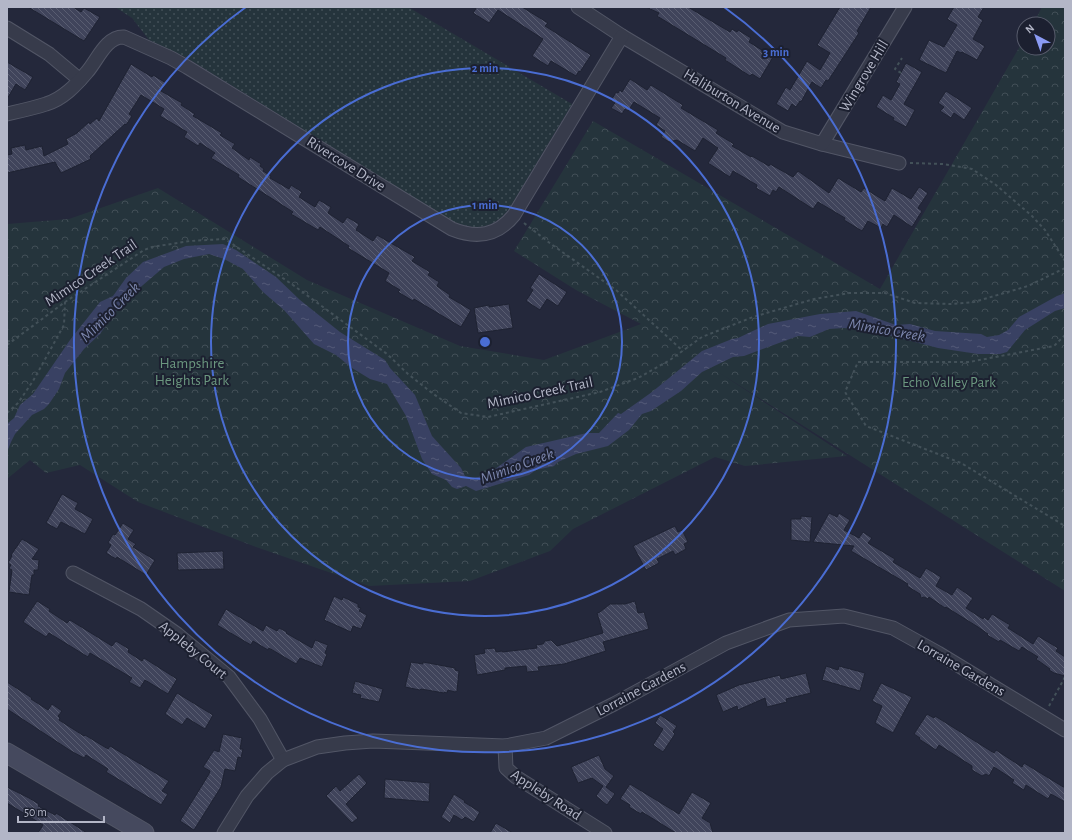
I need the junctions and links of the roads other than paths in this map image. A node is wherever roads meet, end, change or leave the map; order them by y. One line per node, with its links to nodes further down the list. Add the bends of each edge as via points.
1 (578, 7): 4 (street, Haliburton Avenue)
2 (905, 7): 7 (street, Wingrove Hill)
3 (7, 28): 5 (street, via 49,54)
4 (622, 36): 5 (street, Rivercove Drive, via 514,215 500,228 483,234 465,234 452,229 187,67 124,37 109,43); 7 (street, Haliburton Avenue, via 782,132)
5 (80, 80): 6 (street, Rivercove Drive, via 47,104)
6 (7, 114)
7 (822, 144): 8 (street, Haliburton Avenue)
8 (899, 163)
9 (73, 573): 13 (street, Appleby Court, via 140,609 177,634 229,677 260,719)
10 (1065, 730): 11 (street, Lorraine Gardens, via 893,628 844,616 789,620 726,643 546,738)
11 (505, 746): 13 (street, Lorraine Gardens, via 373,741 317,747); 16 (street, Appleby Road, via 506,768 516,777)
12 (7, 753): 14 (main road)
13 (282, 760): 15 (street, Lorraine Gardens, via 247,796)
14 (144, 833)
15 (224, 833)
16 (605, 833)

